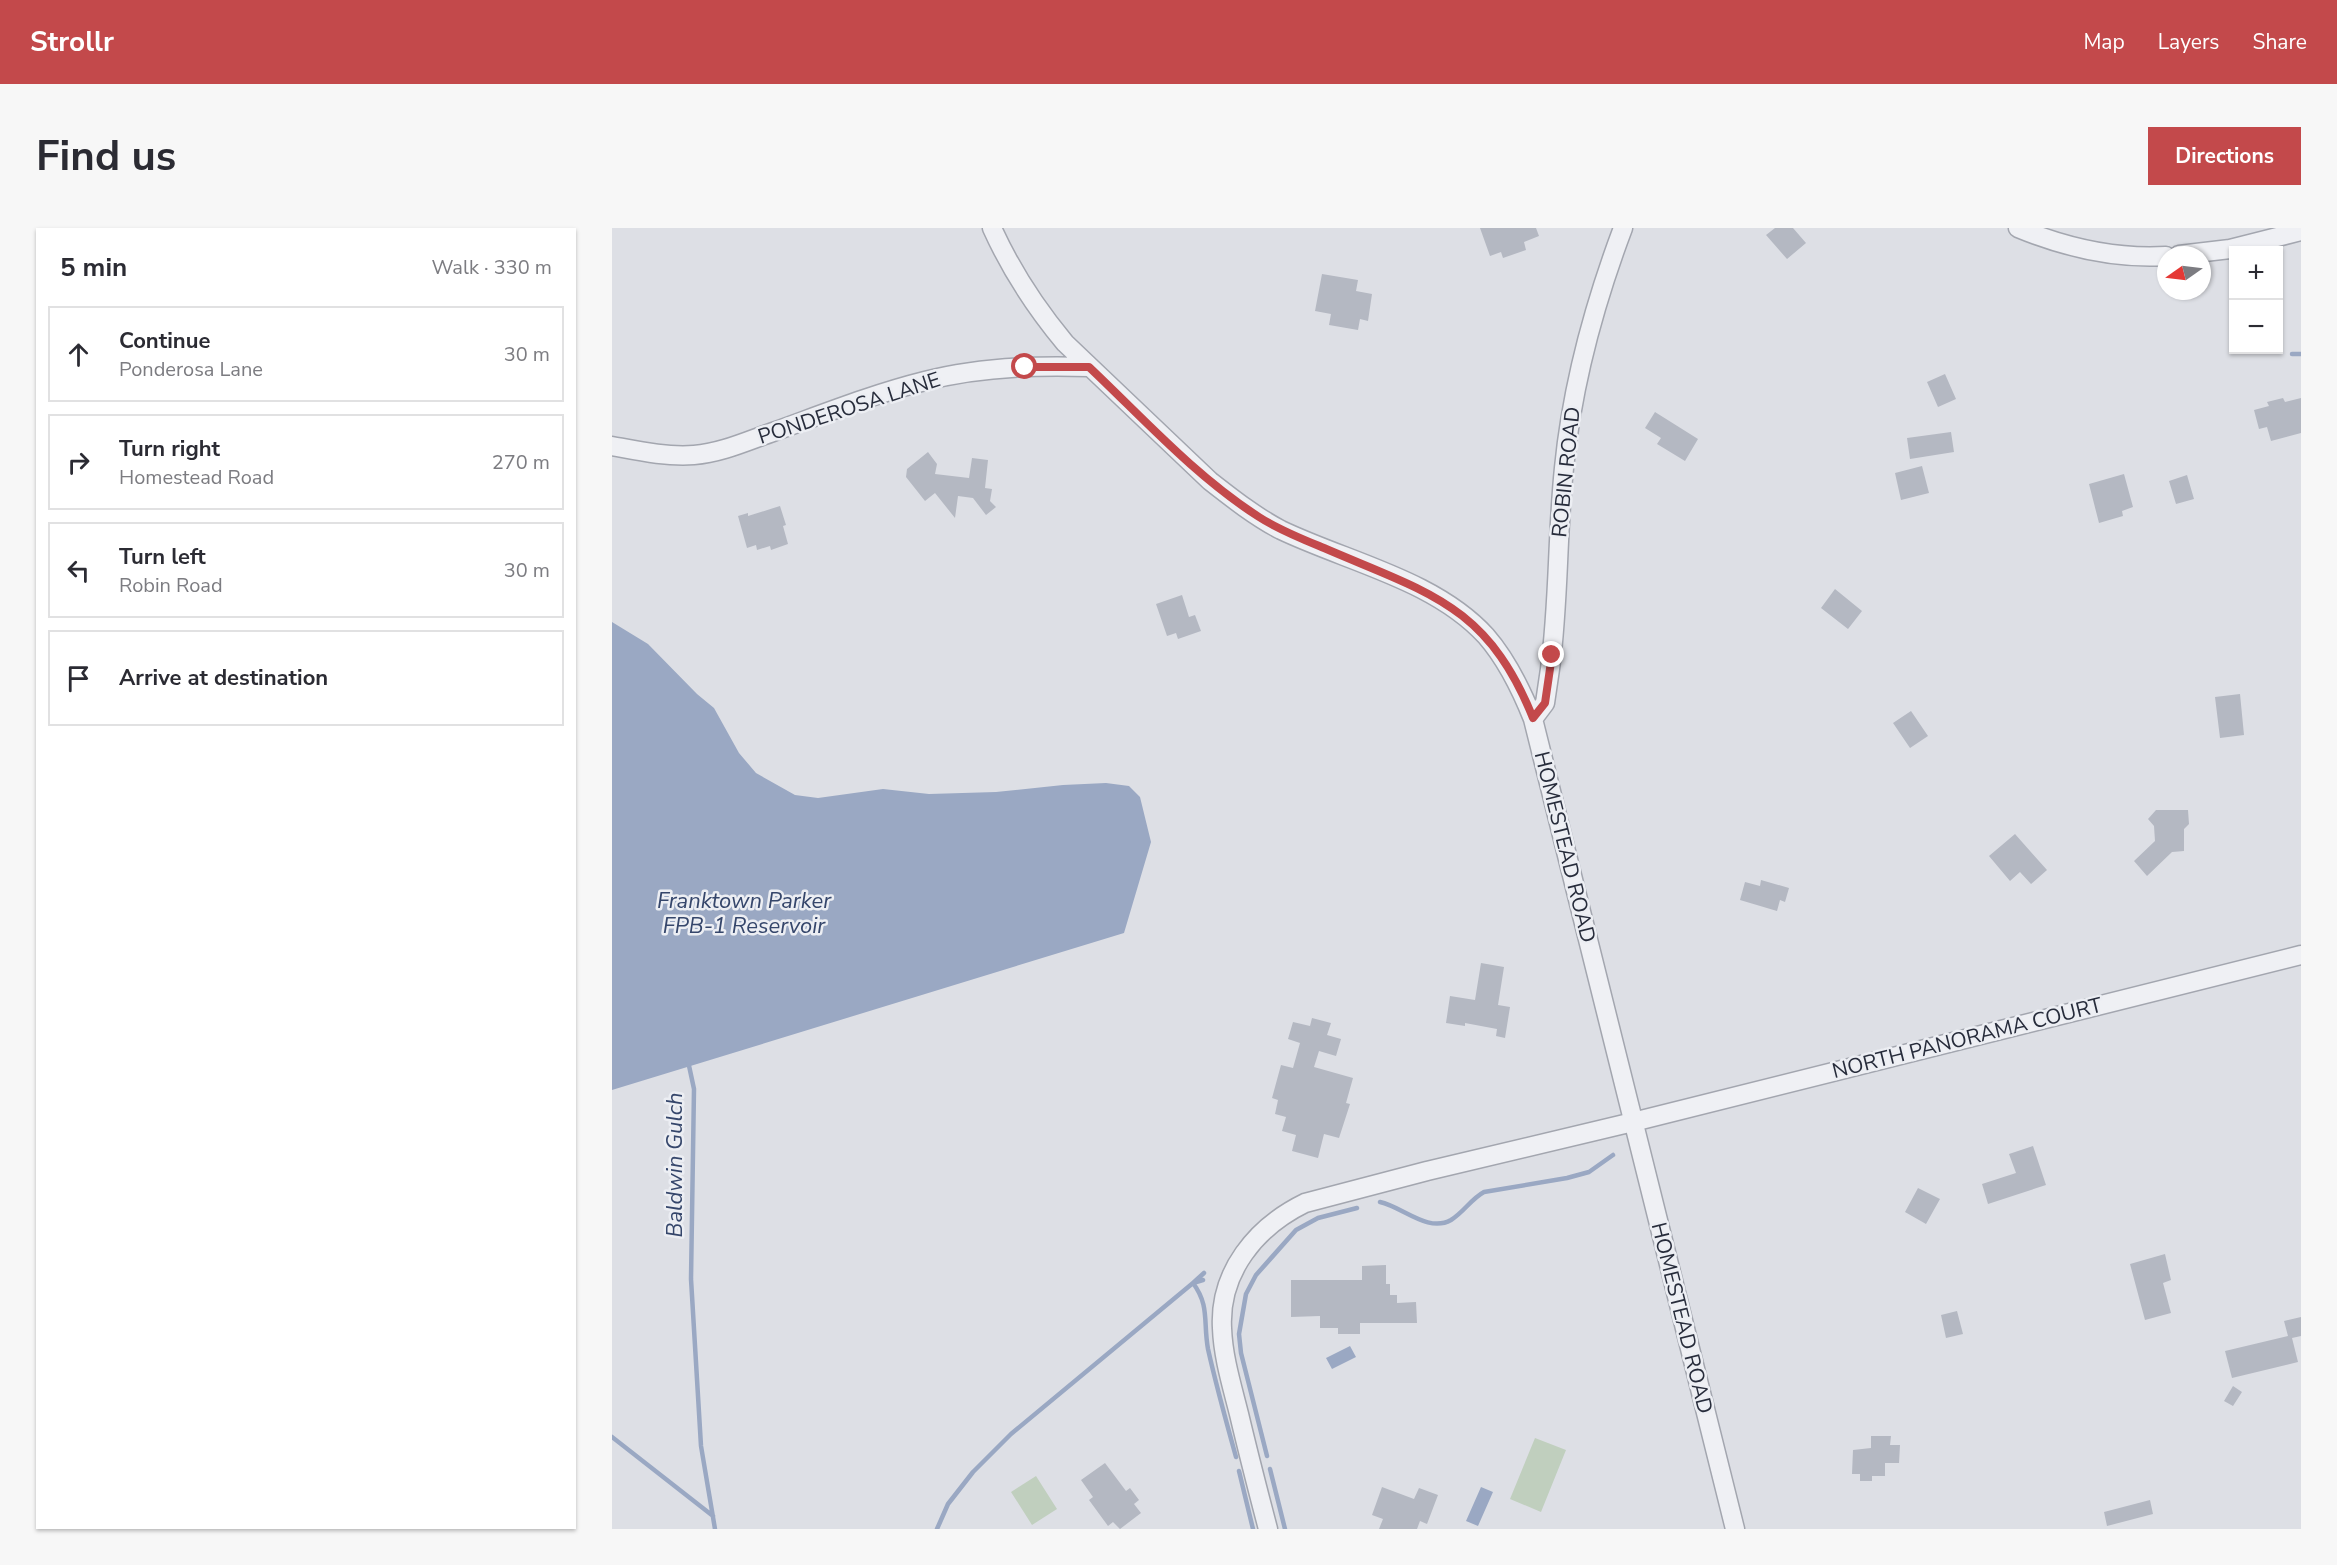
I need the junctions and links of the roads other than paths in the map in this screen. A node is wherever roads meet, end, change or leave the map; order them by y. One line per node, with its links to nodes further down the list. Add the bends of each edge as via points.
1 (992, 228): 7 (street, HOMESTEAD ROAD, via 1031,299)
2 (1623, 228): 9 (street, ROBIN ROAD, via 1602,288 1575,391 1563,475 1550,669 1545,703)
3 (2018, 228): 6 (street, via 2079,248)
4 (2301, 231): 5 (street)
5 (2211, 251)
6 (2157, 256)
7 (1089, 367): 8 (street, PONDEROSA LANE, via 993,368 926,381 724,449 696,454 672,455); 9 (street, HOMESTEAD ROAD, via 1235,501 1281,529 1418,587 1470,621 1503,658)
8 (612, 446)
9 (1533, 718): 11 (street, HOMESTEAD ROAD)
10 (2301, 955): 11 (street, NORTH PANORAMA COURT)
11 (1633, 1122): 12 (street, NORTH PANORAMA COURT, via 1305,1203 1252,1241 1234,1270 1223,1304 1223,1345); 13 (street, HOMESTEAD ROAD)
12 (1268, 1529)
13 (1735, 1529)

